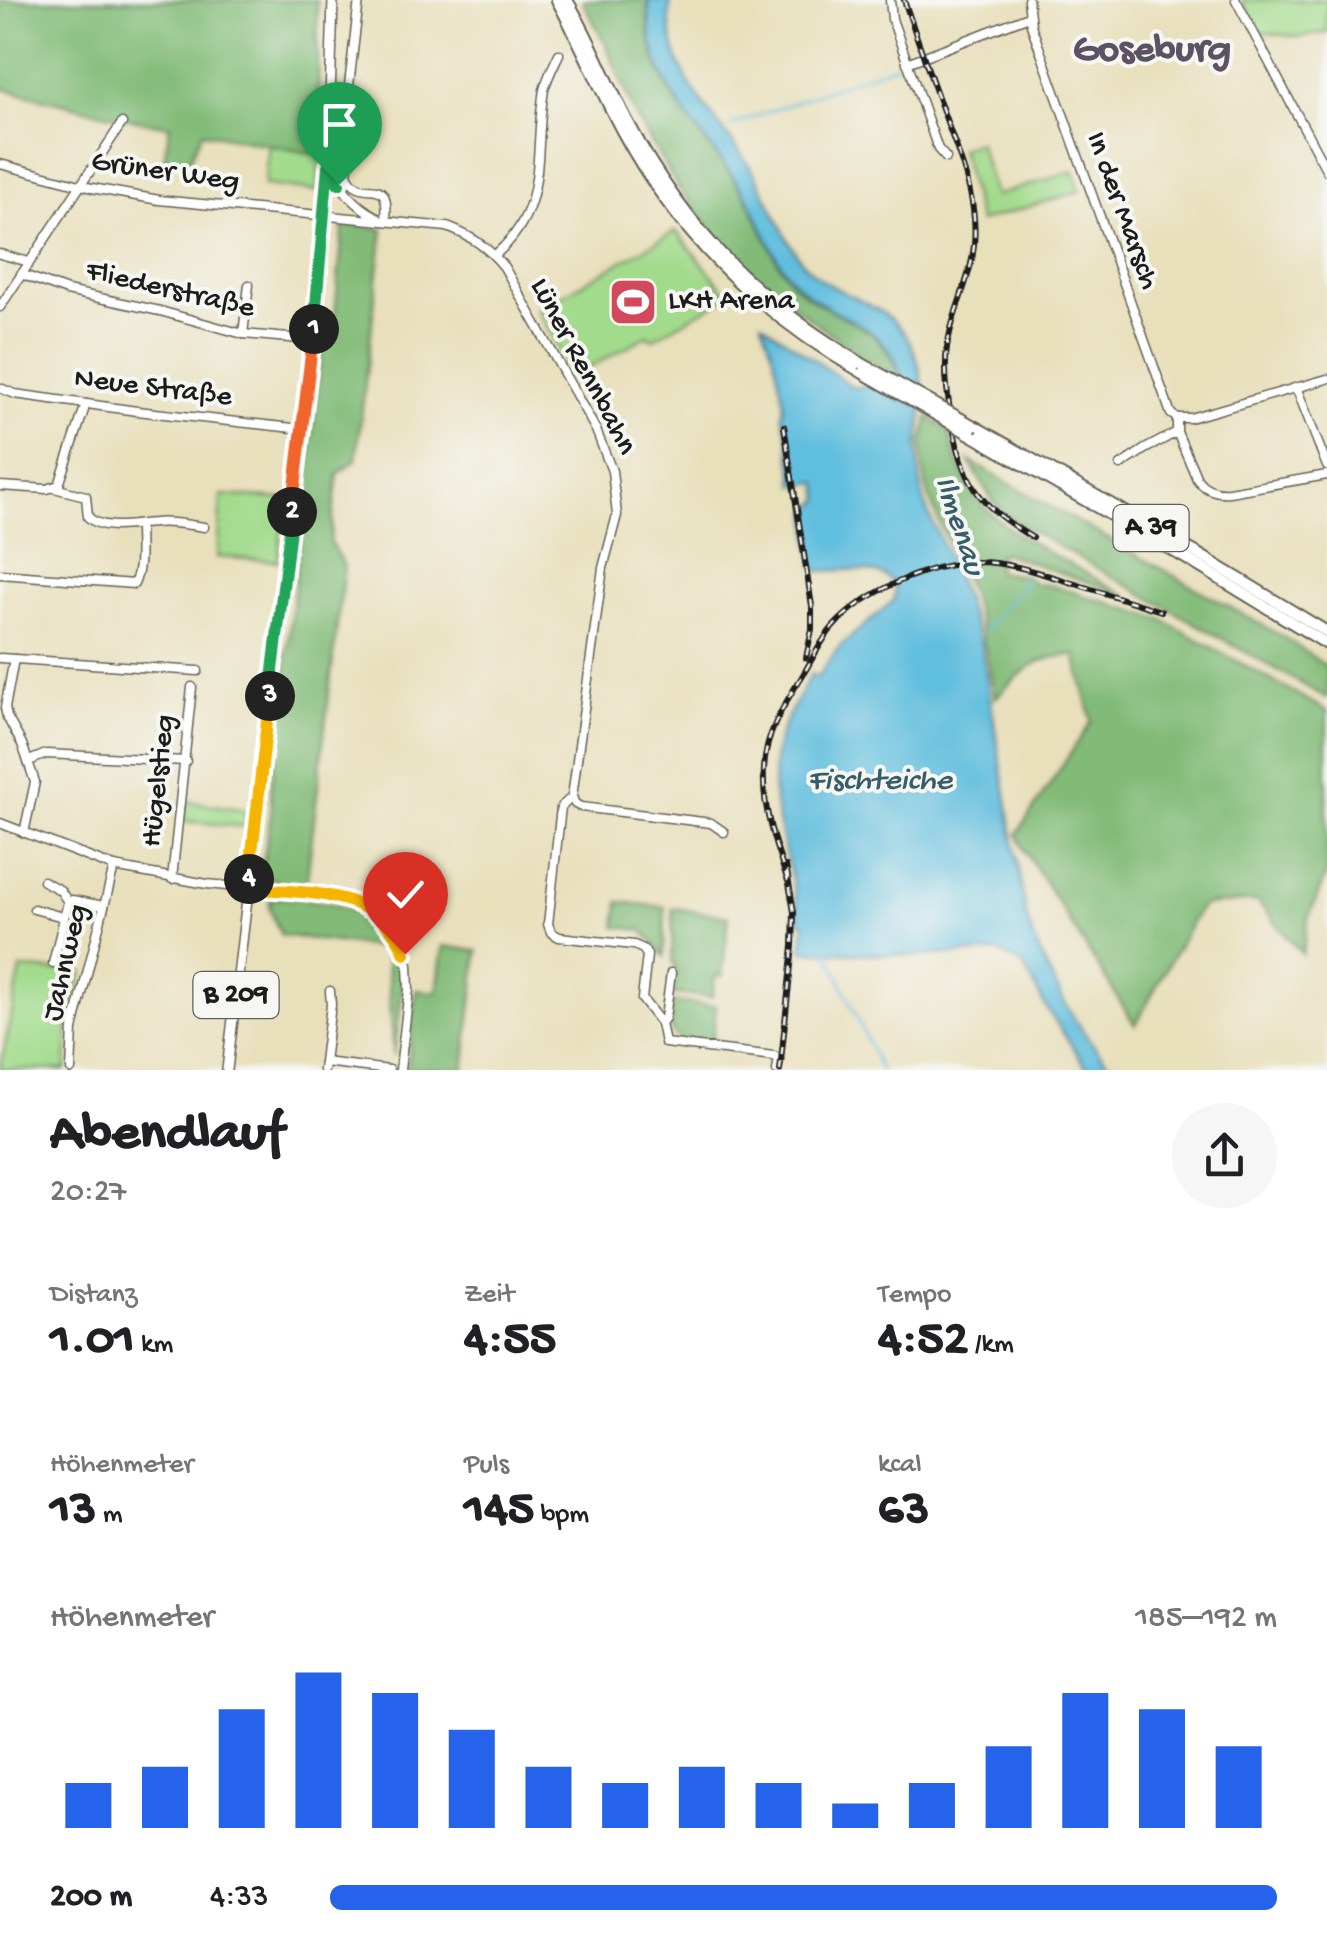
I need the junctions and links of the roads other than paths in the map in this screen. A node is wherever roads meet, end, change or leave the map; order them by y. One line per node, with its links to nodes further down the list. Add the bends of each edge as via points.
1 (333, 0): 14 (main road, B 209)
2 (359, 0): 18 (street, via 347,174 356,188 384,194)
3 (556, 0): 27 (highway, A 39, via 632,149 687,229 763,306)
4 (568, 0): 27 (highway, A 39, via 640,144 694,224 768,300)
5 (890, 0): 10 (street)
6 (1028, 0): 8 (street, In der Marsch)
7 (1236, 0): 15 (street)
8 (1029, 16): 10 (street); 32 (street, In der Marsch, via 1166,408)
9 (559, 54): 20 (street, via 545,87 533,196 520,230)
10 (907, 63): 12 (street)
11 (122, 123): 16 (street)
12 (946, 158)
13 (0, 164): 16 (street, Grüner Weg)
14 (328, 166): 17 (main road, B 209); 18 (street, via 356,203)
15 (1327, 171)
16 (80, 185): 17 (street, Grüner Weg, via 166,201); 21 (street)
17 (325, 215): 18 (street, Lüner Rennbahn); 26 (main road, B 209)
18 (386, 220): 20 (street, Lüner Rennbahn, via 447,227)
19 (0, 254): 21 (street)
20 (495, 256): 52 (street, Lüner Rennbahn, via 596,430 615,483 617,516 603,568)
21 (29, 262): 22 (street)
22 (22, 274): 24 (street); 25 (street, Fliederstraße)
23 (250, 285): 25 (street)
24 (0, 306)
25 (243, 334): 26 (street, Fliederstraße)
26 (312, 340): 33 (main road, B 209)
27 (862, 368): 34 (highway, A 39, bridge)
28 (1327, 378): 30 (street)
29 (0, 388): 31 (street, Neue Straße)
30 (1296, 388): 32 (street); 37 (street)
31 (86, 404): 33 (street, Neue Straße); 40 (street, via 63,480)
32 (1177, 418): 35 (street, In der Marsch)
33 (302, 428): 59 (main road, B 209)
34 (975, 432): 44 (highway, A 39); 45 (highway, A 39)
35 (1177, 432): 36 (street); 38 (street, In der Marsch, via 1198,479 1213,491)
36 (1121, 465)
37 (1327, 466)
38 (1327, 475)
39 (0, 486): 40 (street)
40 (54, 488): 41 (street, via 86,496 91,521)
41 (139, 526): 42 (street); 43 (street, via 134,584)
42 (204, 528)
43 (0, 574)
44 (1327, 632)
45 (1327, 644)
46 (0, 658): 47 (street)
47 (14, 659): 48 (street); 51 (street, via 5,708)
48 (198, 671)
49 (192, 687): 50 (street, Hügelstieg)
50 (186, 760): 51 (street, via 46,754); 57 (street, Hügelstieg)
51 (29, 761): 54 (street, via 34,782)
52 (572, 798): 55 (street, via 581,807 710,823); 67 (street, Lüner Rennbahn, via 562,807 550,932 643,949 642,999)
53 (0, 824): 54 (street)
54 (24, 832): 56 (street)
55 (724, 832)
56 (114, 867): 57 (street); 61 (street, Jahnweg)
57 (172, 878): 59 (street)
58 (43, 880): 60 (street)
59 (248, 888): 70 (main road, B 209); 72 (street, via 347,899 386,922 409,976)
60 (68, 902): 61 (street); 63 (street)
61 (104, 906): 69 (street, Jahnweg, via 72,1029)
62 (34, 908): 63 (street)
63 (63, 917): 64 (street)
64 (53, 963)
65 (671, 973): 67 (street)
66 (330, 991): 68 (street)
67 (661, 1023): 73 (street, via 665,1043 774,1056)
68 (323, 1066): 71 (street)
69 (70, 1070)
70 (227, 1070)
71 (388, 1070)
72 (400, 1070)
73 (777, 1070)

